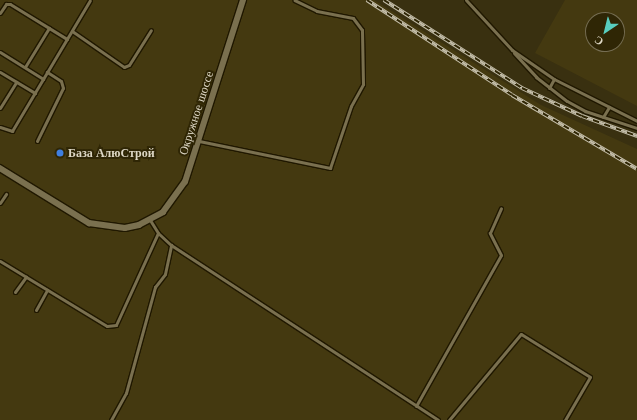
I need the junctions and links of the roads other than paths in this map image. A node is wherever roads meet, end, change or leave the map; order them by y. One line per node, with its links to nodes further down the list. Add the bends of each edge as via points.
1 (90, 0): 8 (lane)
2 (243, 0): 29 (street, Окружное шоссе)
3 (294, 0): 29 (lane, via 317,12 354,18 362,30 363,84 351,106 330,168)
4 (466, 0): 10 (lane)
5 (0, 13): 6 (lane, via 6,4 10,4)
6 (49, 28): 9 (lane); 12 (lane)
7 (151, 30): 8 (lane, via 129,65 124,67)
8 (72, 31): 9 (lane)
9 (67, 39): 14 (lane)
10 (512, 50): 16 (lane); 18 (lane)
11 (0, 52): 12 (lane)
12 (25, 68): 15 (lane)
13 (0, 72): 17 (lane)
14 (47, 72): 15 (lane); 28 (lane, via 60,81 63,88)
15 (43, 79): 19 (lane)
16 (554, 79): 18 (lane); 20 (lane)
17 (16, 82): 19 (lane); 21 (lane)
18 (549, 88): 22 (lane, via 567,101)
19 (35, 93): 26 (lane, via 12,131)
20 (609, 107): 22 (lane); 23 (lane)
21 (0, 108)
22 (603, 117): 25 (lane)
23 (628, 117): 24 (lane); 25 (lane)
24 (637, 121)
25 (624, 124): 27 (lane)
26 (0, 127)
27 (637, 128)
28 (36, 141)
29 (198, 141): 34 (street, Окружное шоссе, via 182,188 163,212)
30 (0, 168): 34 (street, Окружное шоссе, via 89,223 125,228)
31 (6, 194): 32 (lane)
32 (0, 202)
33 (501, 208): 42 (lane, via 490,233 501,255)
34 (150, 220): 35 (lane)
35 (158, 233): 36 (lane); 39 (lane, via 116,325 106,326)
36 (171, 245): 42 (lane); 43 (lane, via 165,274 155,287 126,393)
37 (0, 261): 38 (lane)
38 (26, 277): 39 (lane); 40 (lane)
39 (47, 290): 41 (lane)
40 (15, 292)
41 (36, 310)
42 (416, 406): 44 (lane)
43 (111, 420)
44 (438, 420)
45 (449, 420): 46 (lane, via 521,334 590,377)
46 (565, 420)

